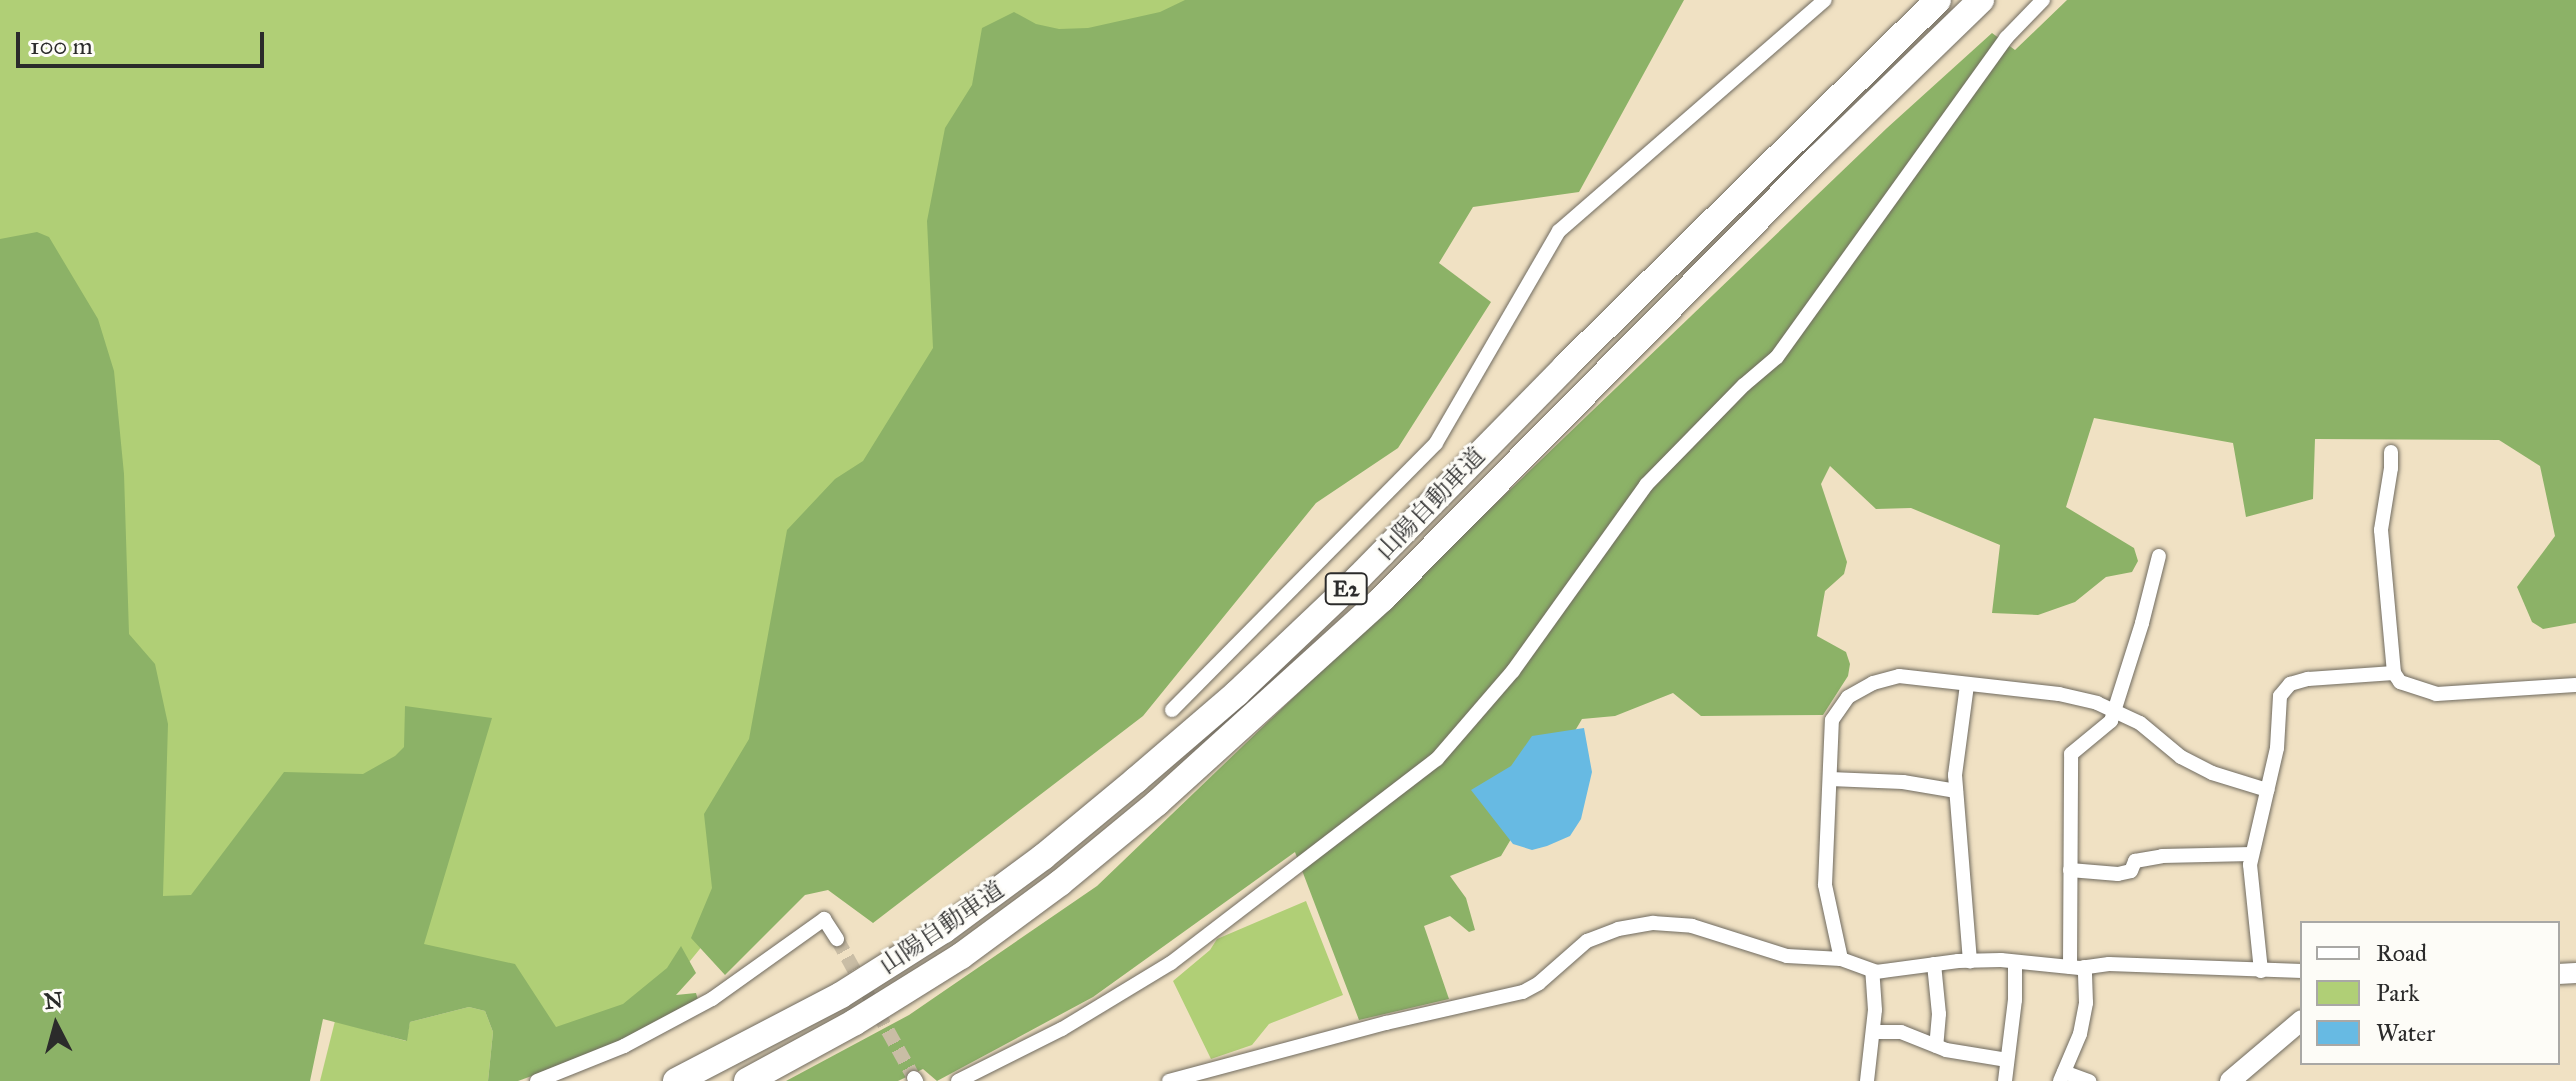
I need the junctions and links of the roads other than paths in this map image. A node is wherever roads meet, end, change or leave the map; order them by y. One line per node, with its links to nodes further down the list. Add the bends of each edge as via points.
1 (1825, 0): 10 (street, via 1559,231 1436,443)
2 (1938, 0): 32 (highway, 山陽自動車道 / E2, via 1358,578 1136,780 944,930 841,995)
3 (1981, 0): 33 (highway, 山陽自動車道 / E2, via 1382,599 1168,794 961,956)
4 (2043, 0): 34 (street, via 2006,38 1777,357 1646,485 1513,671 1437,759 1171,963 1062,1029)
5 (2391, 452): 7 (street, via 2381,530)
6 (2159, 556): 11 (street)
7 (2394, 673): 9 (street, via 2400,682 2436,694); 13 (street, via 2290,684 2280,696 2277,748)
8 (1967, 685): 11 (street, via 2059,694); 12 (street, via 1899,676 1848,697 1832,720); 14 (street)
9 (2576, 685)
10 (1172, 710)
11 (2114, 711): 13 (street, via 2140,723 2181,757); 16 (street, via 2111,721 2071,754)
12 (1830, 779): 14 (street); 18 (street, via 1825,885)
13 (2267, 790): 15 (street)
14 (1956, 791): 19 (street)
15 (2252, 854): 16 (street, via 2162,856 2135,861 2131,871 2118,874); 24 (street)
16 (2070, 870): 22 (street)
17 (837, 939): 31 (street, via 824,919 712,999 624,1046)
18 (1841, 959): 23 (street); 35 (street, via 1787,956 1692,926 1653,923 1618,929 1587,941 1523,992)
19 (1970, 961): 20 (street); 21 (street)
20 (2015, 962): 22 (street); 29 (street)
21 (1934, 964): 23 (street); 28 (street)
22 (2077, 967): 24 (street); 30 (street, via 2086,1003)
23 (1872, 971): 27 (street)
24 (2261, 971): 25 (street)
25 (2300, 971)
26 (2300, 1022): 39 (main road)
27 (1874, 1032): 28 (street, via 1901,1032); 36 (street)
28 (1936, 1046): 29 (street)
29 (2007, 1060): 37 (street)
30 (2062, 1077): 38 (street)
31 (537, 1081)
32 (676, 1081)
33 (747, 1081)
34 (958, 1081)
35 (1169, 1081)
36 (1867, 1081)
37 (2005, 1081)
38 (2089, 1081)
39 (2230, 1081)

